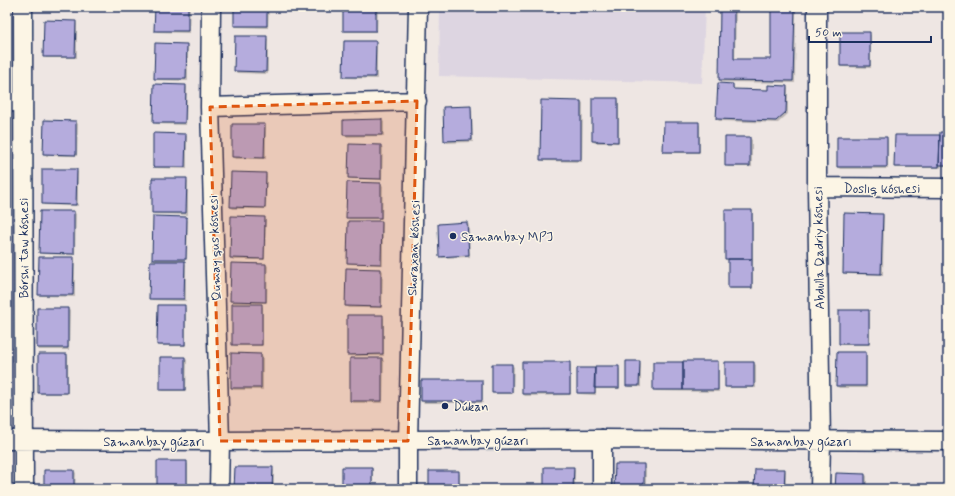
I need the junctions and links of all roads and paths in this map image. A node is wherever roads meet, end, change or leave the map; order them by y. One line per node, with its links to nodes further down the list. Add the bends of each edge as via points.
1 (23, 7): 6 (street, Bórshi taw kóshesi)
2 (211, 7): 7 (street, Qumay qus kóshesi)
3 (418, 7): 5 (street, Shoraxan kóshesi)
4 (817, 7): 8 (street, Abdulla Qadriy kóshesi)
5 (417, 101): 7 (street); 13 (street, Shoraxan kóshesi)
6 (15, 102): 11 (street, Bórshi taw kóshesi)
7 (210, 107): 12 (street, Qumay qus kóshesi)
8 (817, 187): 9 (street, Doslıq kóshesi); 14 (street, Abdulla Qadriy kóshesi)
9 (948, 188)
10 (602, 439): 13 (street, Samanbay gúzarı); 14 (street, Samanbay gúzarı); 19 (street)
11 (15, 440): 12 (street, Samanbay gúzarı); 16 (street, Bórshi taw kóshesi)
12 (220, 441): 13 (street, Samanbay gúzarı); 17 (street, Qumay qus kóshesi)
13 (408, 441): 18 (street, Shoraxan kóshesi)
14 (821, 441): 15 (street, Samanbay gúzarı); 20 (street, Abdulla Qadriy kóshesi)
15 (948, 442)
16 (24, 489)
17 (219, 489)
18 (408, 489)
19 (602, 489)
20 (820, 489)

